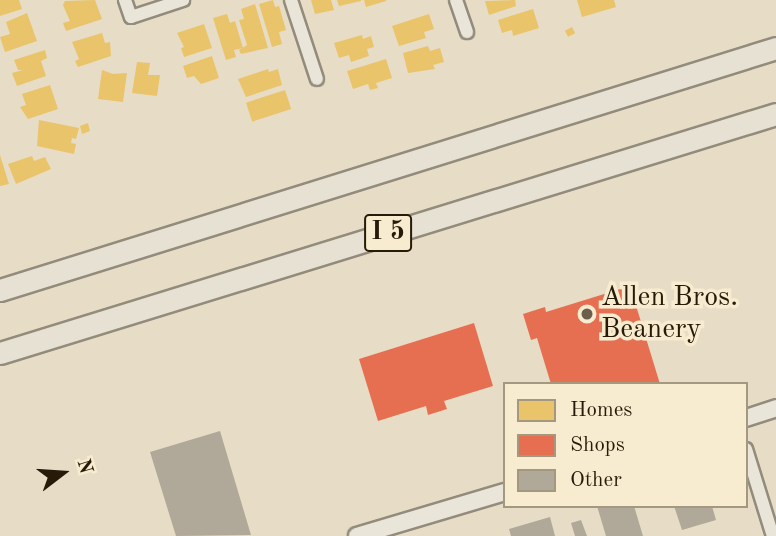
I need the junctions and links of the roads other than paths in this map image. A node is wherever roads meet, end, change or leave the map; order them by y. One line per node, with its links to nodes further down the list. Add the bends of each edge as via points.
1 (125, 0): 2 (street, via 131,17)
2 (183, 0)
3 (291, 0): 7 (street)
4 (456, 0): 5 (street)
5 (467, 32)
6 (776, 48): 9 (highway, I 5)
7 (317, 79)
8 (776, 114): 10 (highway, I 5)
9 (0, 290)
10 (0, 353)
11 (776, 408): 12 (street)
12 (748, 417)
13 (748, 455): 16 (street)
14 (503, 493): 15 (street)
15 (357, 536)
16 (773, 536)

